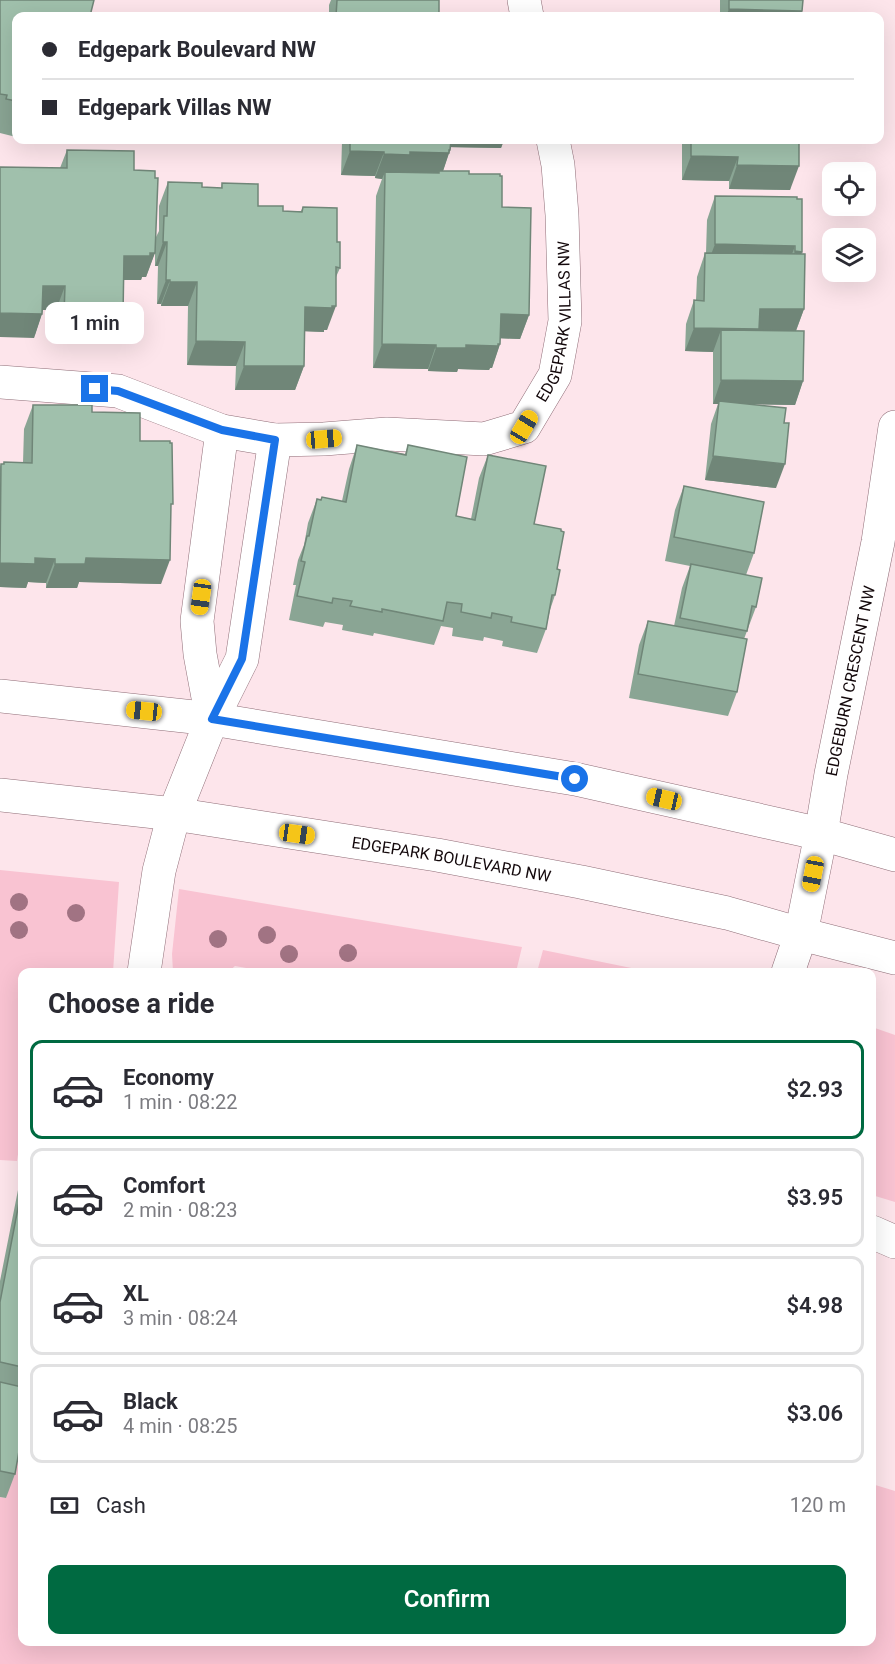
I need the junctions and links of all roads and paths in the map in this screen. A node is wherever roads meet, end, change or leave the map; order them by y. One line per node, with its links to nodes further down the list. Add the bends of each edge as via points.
1 (554, 144): 5 (street, EDGEPARK VILLAS NW, via 562,214 565,321 555,375 524,427 484,439 387,434)
2 (0, 382): 4 (street, EDGEPARK VILLAS NW, via 118,391)
3 (895, 427): 10 (street, EDGEBURN CRESCENT NW, via 878,542)
4 (222, 430): 5 (street, EDGEPARK VILLAS NW); 7 (street, via 197,621)
5 (275, 440): 7 (street, via 242,659)
6 (0, 696): 7 (street)
7 (212, 719): 9 (street); 10 (street, via 575,779)
8 (0, 795): 9 (street, EDGEPARK BOULEVARD NW)
9 (174, 814): 12 (street, EDGEPARK BOULEVARD NW, via 581,882 727,913); 14 (street, via 159,871)
10 (821, 834): 11 (street); 12 (street, EDGEBURN CRESCENT NW)
11 (895, 855)
12 (801, 934): 13 (street, EDGEPARK BOULEVARD NW); 15 (street, EDGEBURN CRESCENT NW)
13 (895, 958)
14 (145, 968)
15 (789, 968)
16 (876, 1234): 17 (street)
17 (895, 1242)

